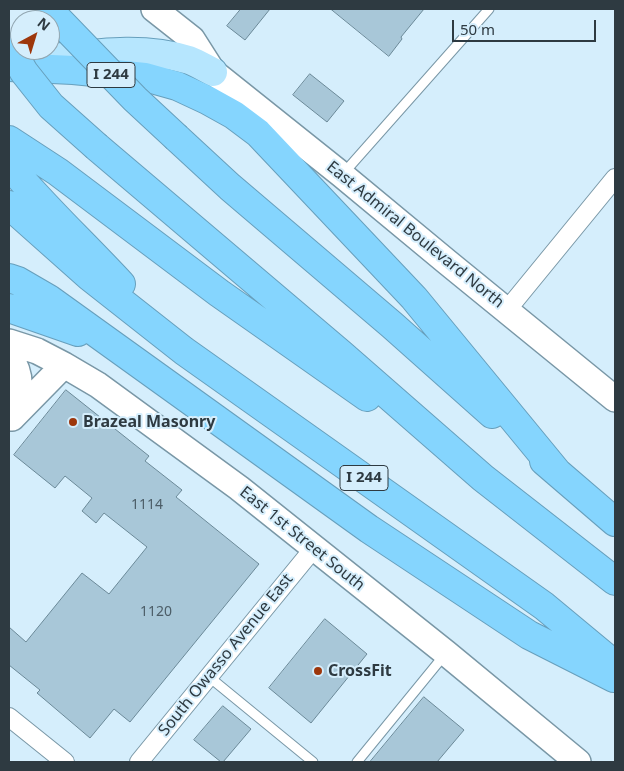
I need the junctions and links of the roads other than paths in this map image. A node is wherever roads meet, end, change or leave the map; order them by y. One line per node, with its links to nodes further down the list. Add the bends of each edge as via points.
1 (48, 9): 23 (highway, I 244, bridge, via 128,92 230,187)
2 (154, 9): 7 (street, East Admiral Boulevard North, via 192,39)
3 (489, 9): 10 (lane)
4 (9, 46): 24 (highway, bridge, via 24,72 51,106)
5 (9, 63): 7 (main road, via 121,51 157,52 190,60)
6 (9, 67): 23 (highway, via 145,77 177,86 207,100 250,127 414,298)
7 (214, 72): 10 (street, East Admiral Boulevard North)
8 (9, 140): 24 (highway, via 58,172 219,293)
9 (9, 166): 18 (highway)
10 (342, 175): 15 (street, East Admiral Boulevard North)
11 (613, 185): 15 (street)
12 (9, 205): 18 (highway, I 244, via 90,277)
13 (9, 278): 17 (highway, via 49,299)
14 (9, 308): 17 (highway)
15 (507, 310): 21 (street, East Admiral Boulevard North)
16 (9, 342): 20 (street, East 1st Street South)
17 (110, 344): 31 (highway, via 369,529 521,630)
18 (184, 351): 29 (highway, I 244, via 544,606)
19 (9, 356): 22 (street, via 15,364 20,384)
20 (64, 364): 22 (street); 26 (street, East 1st Street South, via 225,477)
21 (615, 399)
22 (10, 420)
23 (557, 472): 25 (highway, I 244)
24 (483, 478): 27 (highway)
25 (615, 522)
26 (314, 548): 28 (street, East 1st Street South); 30 (street, South Owasso Avenue East)
27 (615, 581)
28 (446, 653): 36 (lane); 37 (street, East 1st Street South)
29 (615, 665)
30 (208, 676): 34 (street, South Owasso Avenue East); 35 (lane)
31 (615, 678)
32 (9, 717): 33 (street)
33 (65, 762)
34 (139, 762)
35 (313, 762)
36 (357, 762)
37 (578, 762)

